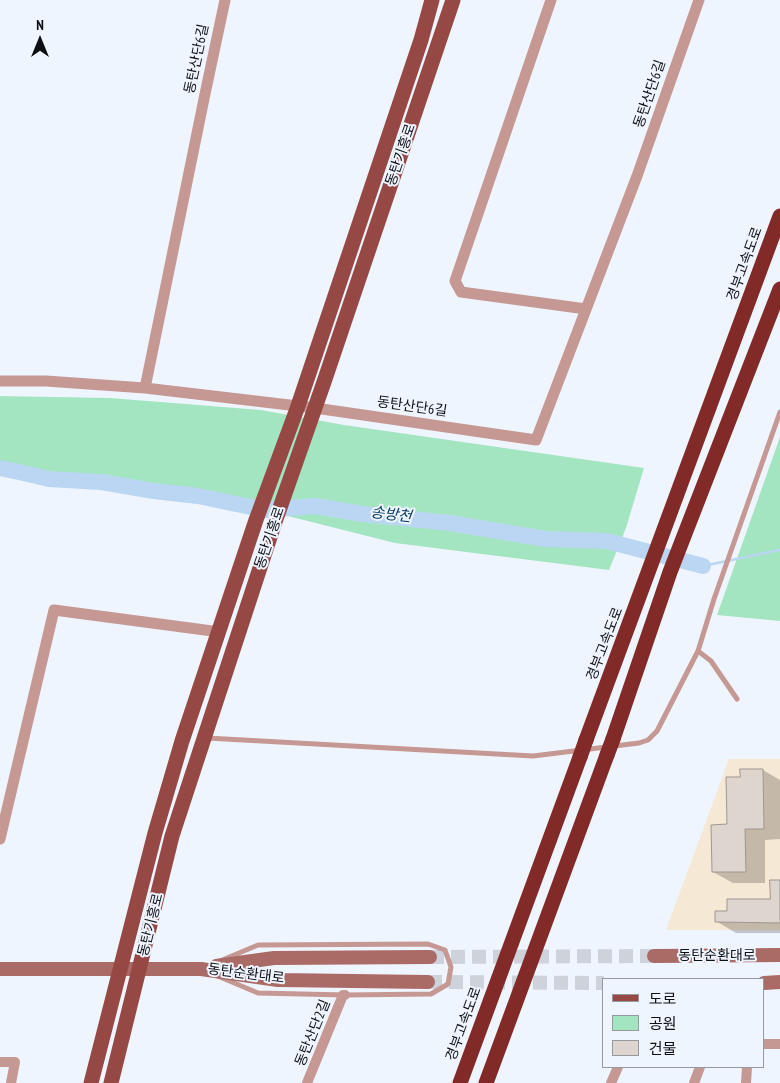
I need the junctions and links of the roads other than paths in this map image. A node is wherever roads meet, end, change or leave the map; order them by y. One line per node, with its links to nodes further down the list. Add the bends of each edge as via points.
1 (225, 0): 10 (street, 동탄산단6길)
2 (432, 0): 11 (main road, 동탄기흥로)
3 (453, 0): 12 (main road, 동탄기흥로)
4 (551, 0): 8 (street, via 455,281 461,292)
5 (699, 0): 8 (street, 동탄산단6길)
6 (780, 216): 40 (highway, 경부고속도로, bridge)
7 (780, 289): 41 (highway, bridge, via 670,572 613,739)
8 (586, 309): 12 (street, 동탄산단6길, via 536,440)
9 (0, 381): 10 (street, 동탄산단6길)
10 (146, 388): 11 (street, 동탄산단6길)
11 (298, 406): 12 (street, 동탄산단6길); 14 (main road, 동탄기흥로, via 256,520)
12 (315, 408): 17 (main road, 동탄기흥로)
13 (780, 412): 15 (lane)
14 (220, 632): 18 (street, via 54,610); 22 (main road, 동탄기흥로, via 160,815)
15 (698, 652): 16 (lane, via 711,661); 17 (lane, via 657,731 639,743 533,756)
16 (737, 698)
17 (204, 738): 23 (main road, 동탄기흥로, via 172,836)
18 (0, 839)
19 (780, 955): 20 (main road, 동탄순환대로)
20 (654, 956)
21 (430, 957): 24 (main road, 동탄순환대로, via 274,958)
22 (121, 968): 23 (main road); 25 (main road); 37 (main road, 동탄기흥로)
23 (140, 969): 24 (main road); 38 (main road, 동탄기흥로)
24 (201, 969): 26 (main road, 동탄순환대로, via 278,980); 29 (lane, via 258,993); 29 (lane, via 258,945 428,944 445,950 451,967 448,984 431,994)
25 (0, 970)
26 (428, 982)
27 (765, 982): 28 (main road, 동탄순환대로)
28 (780, 982)
29 (345, 995): 39 (street, 동탄산단2길)
30 (765, 1044): 31 (street)
31 (780, 1044)
32 (0, 1062): 36 (street, via 16,1062)
33 (618, 1068): 42 (street)
34 (700, 1068): 43 (street)
35 (746, 1068): 44 (street)
36 (11, 1083)
37 (91, 1083)
38 (112, 1083)
39 (307, 1083)
40 (460, 1083)
41 (486, 1083)
42 (611, 1083)
43 (694, 1083)
44 (746, 1083)

